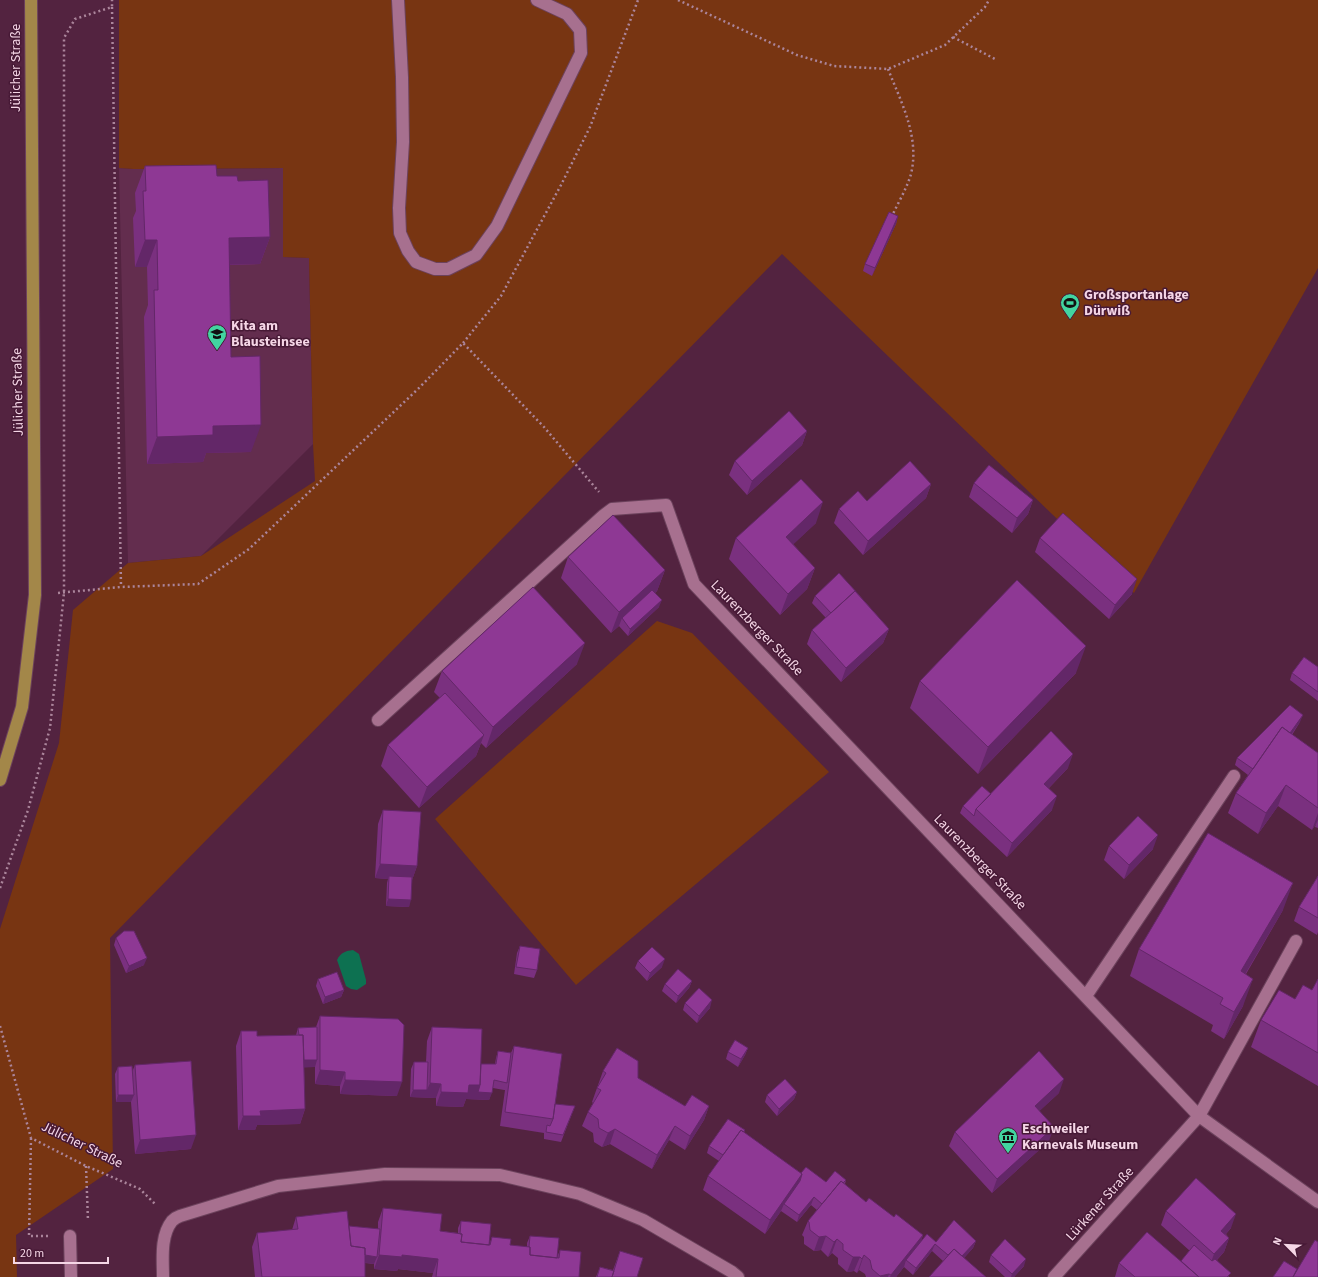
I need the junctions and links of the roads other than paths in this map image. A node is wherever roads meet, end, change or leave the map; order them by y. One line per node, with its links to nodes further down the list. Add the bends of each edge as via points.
1 (31, 0): 6 (main road, Jülicher Straße, via 35,595 22,707)
2 (398, 0): 3 (street, via 404,142 399,208 400,233 416,262 435,269 448,269 476,255 497,226 581,53 580,30 567,14)
3 (536, 0)
4 (378, 720): 8 (street, Laurenzberger Straße, via 604,514 612,509 666,505 694,584)
5 (1234, 776): 8 (street)
6 (0, 780)
7 (1296, 940): 9 (street, Lürkener Straße)
8 (1086, 996): 9 (street, Laurenzberger Straße)
9 (1200, 1116): 10 (street, Laurenzberger Straße); 15 (street, Lürkener Straße)
10 (1318, 1202)
11 (70, 1236): 12 (street)
12 (71, 1277)
13 (163, 1277): 14 (street, via 165,1234 172,1220 180,1216 278,1186 385,1174 500,1175 580,1194 643,1220)
14 (738, 1277)
15 (1054, 1277)

